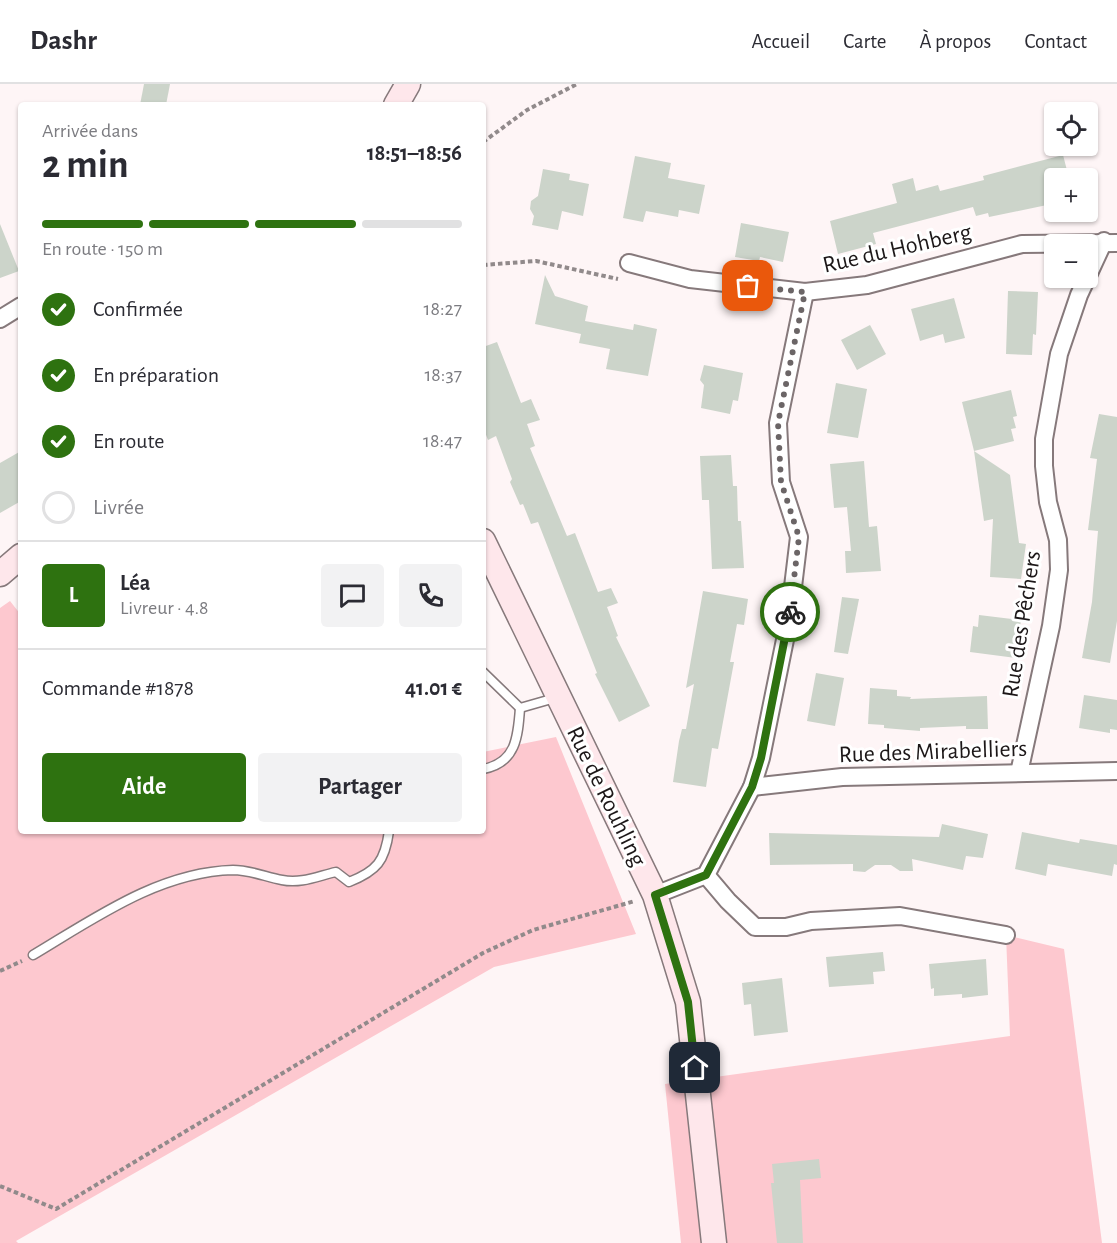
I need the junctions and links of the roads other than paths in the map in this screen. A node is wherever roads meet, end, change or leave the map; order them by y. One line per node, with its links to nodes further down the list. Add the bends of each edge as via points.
1 (408, 84): 2 (street)
2 (398, 102)
3 (1111, 242): 5 (street, Rue du Hohberg, via 1022,244 867,285); 14 (street, Rue des Pêchers, via 1079,295 1059,354 1044,439 1048,502 1058,540 1059,570)
4 (629, 263): 5 (street, via 690,279)
5 (805, 292): 15 (street, Rue du Hohberg, via 778,423 781,482 799,537 789,620)
6 (18, 308): 7 (street)
7 (0, 319)
8 (486, 547): 10 (street, Rue de Rouhling)
9 (486, 675): 11 (lane)
10 (559, 697): 11 (lane); 18 (street, Rue de Rouhling)
11 (520, 708): 12 (lane, via 513,750 496,766)
12 (486, 768)
13 (1117, 771): 14 (street, Rue des Mirabelliers)
14 (1019, 773): 15 (street, Rue des Mirabelliers, via 842,777)
15 (752, 787): 17 (street, Rue du Hohberg)
16 (388, 834): 20 (lane, via 377,867 349,882 336,872 304,881 235,870 190,875 154,887 87,921)
17 (706, 875): 18 (street); 19 (street, via 755,927 900,916)
18 (655, 895): 21 (street, Rue de Rouhling, via 688,1002)
19 (1006, 934)
20 (33, 955)
21 (714, 1243)

